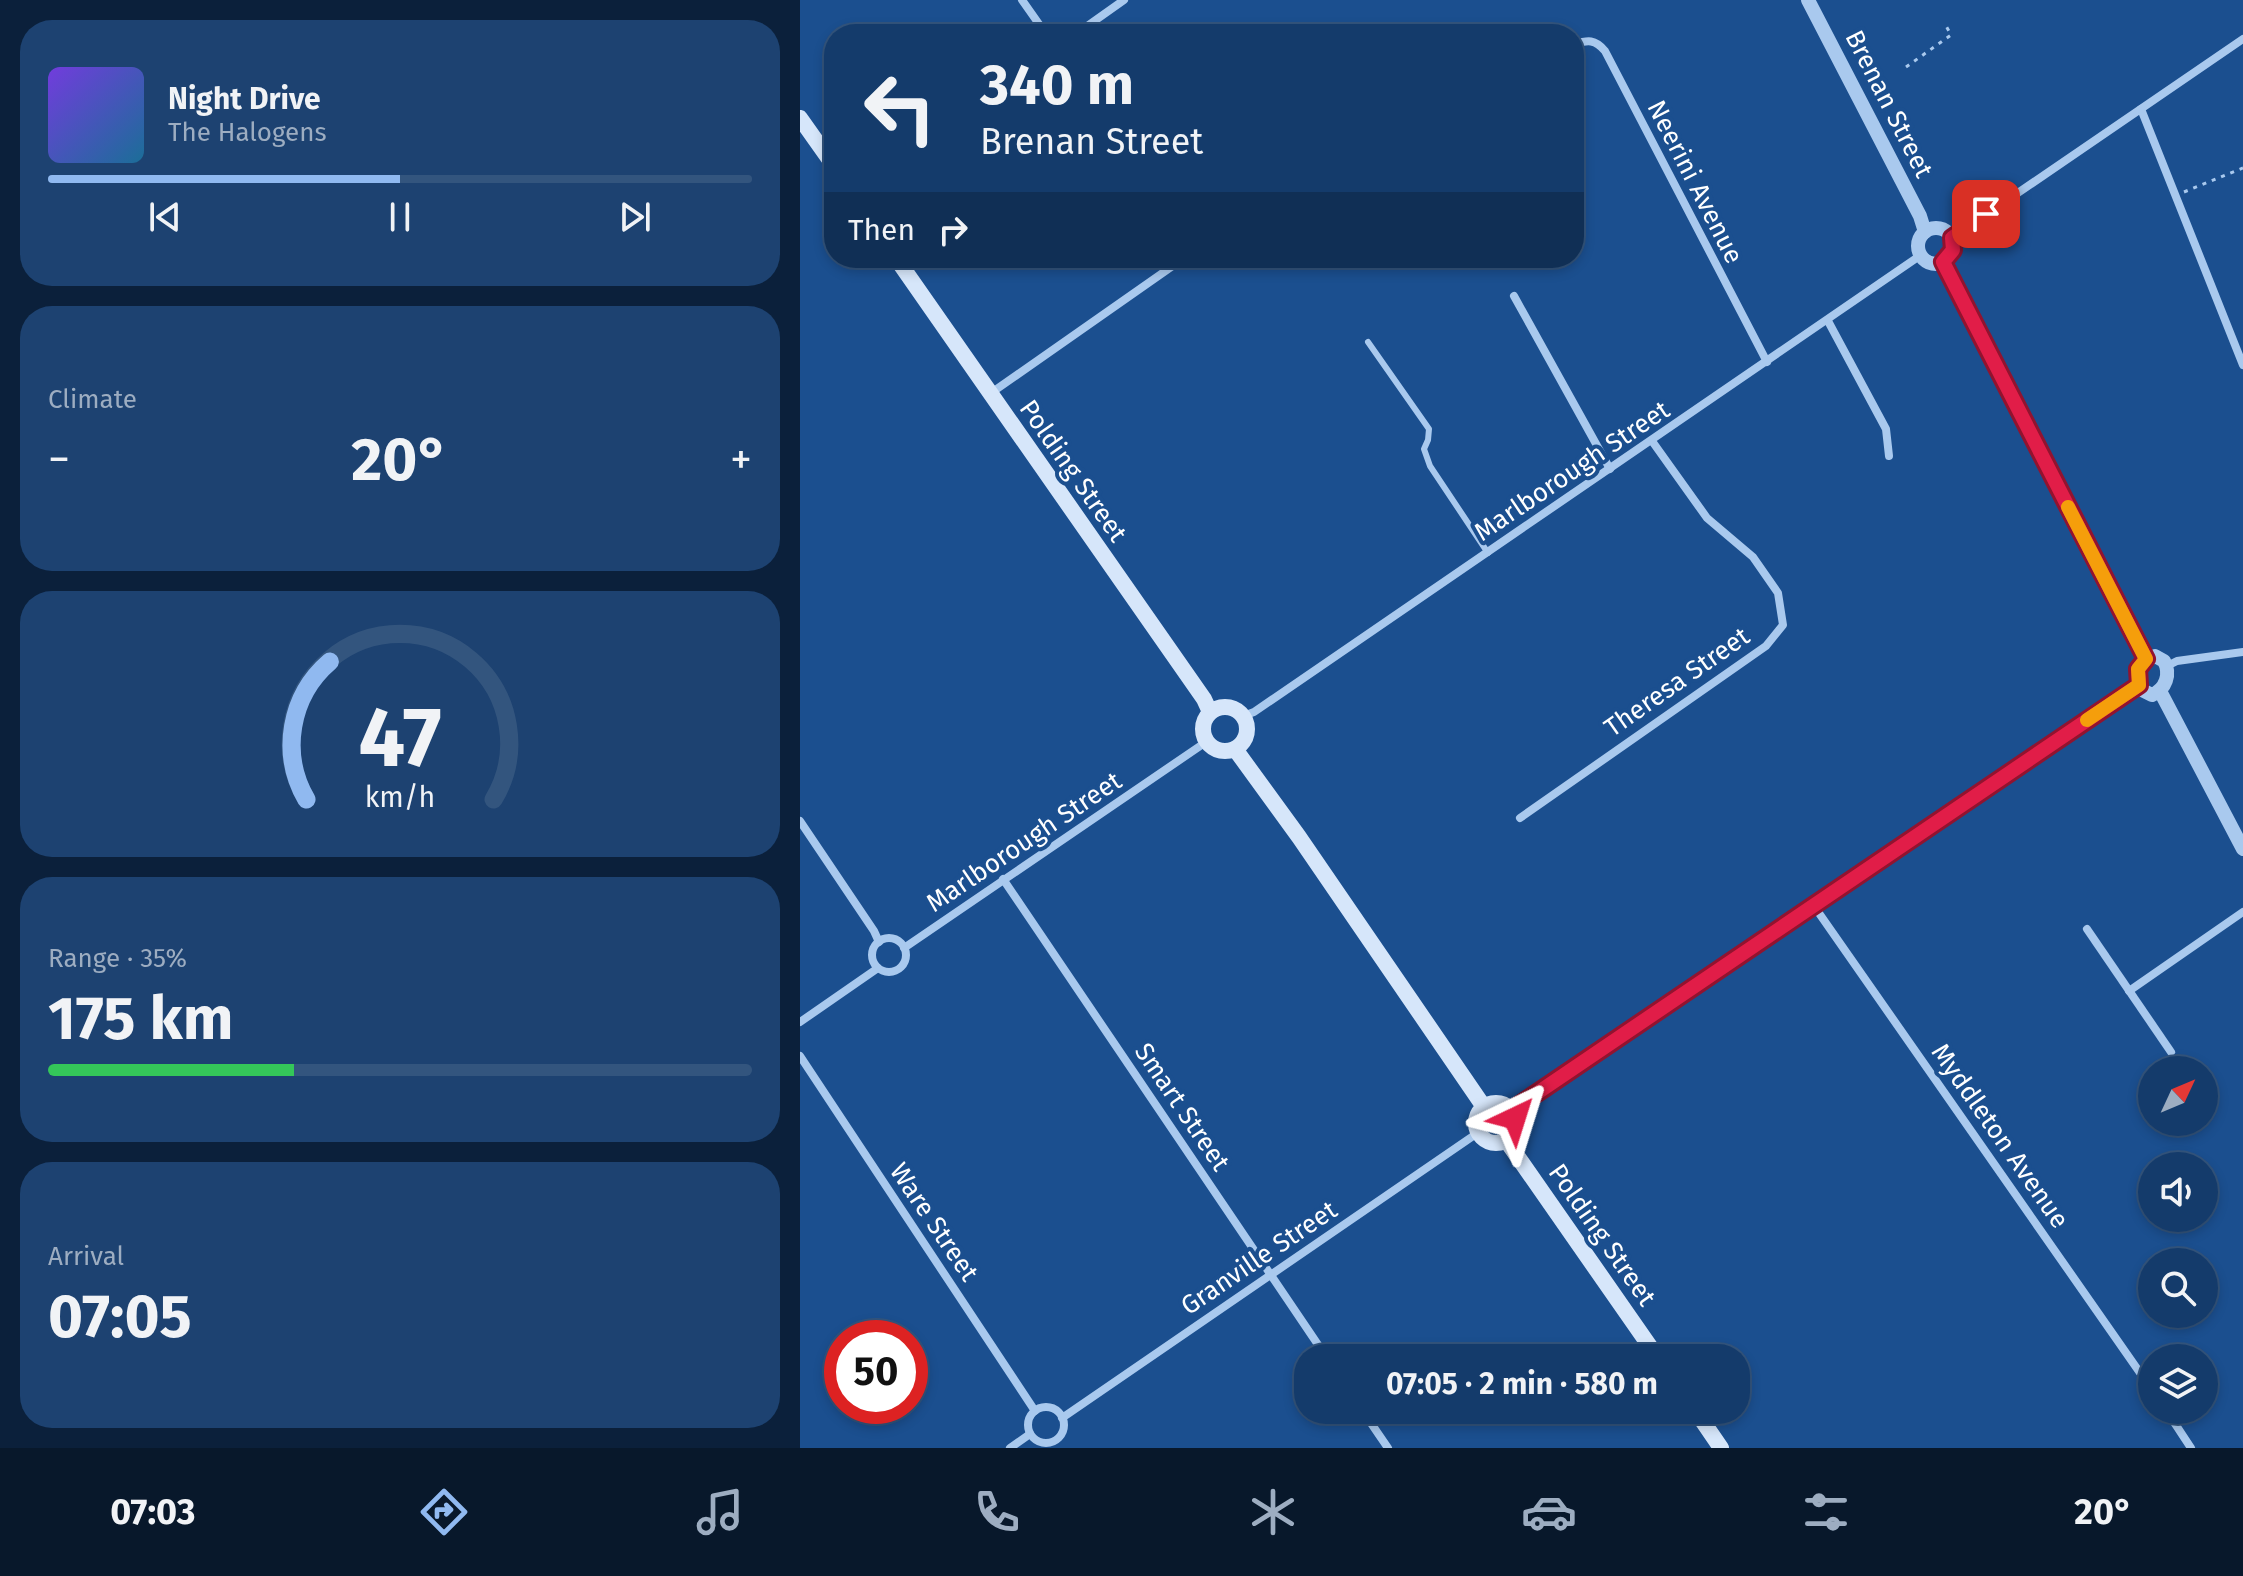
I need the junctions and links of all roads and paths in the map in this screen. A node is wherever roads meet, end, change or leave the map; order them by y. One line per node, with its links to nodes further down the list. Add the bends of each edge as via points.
1 (1022, 0): 4 (street)
2 (1124, 0): 5 (street)
3 (1808, 0): 15 (street, Brenan Street)
4 (1039, 24)
5 (1090, 24)
6 (1945, 24): 9 (path, via 1951,35)
7 (2243, 39): 10 (street)
8 (1584, 41): 24 (street, Neerini Avenue, via 1598,43 1605,51)
9 (1906, 67)
10 (2141, 109): 14 (street); 16 (street)
11 (800, 118): 12 (main road)
12 (824, 152)
13 (2243, 168): 14 (path)
14 (2175, 196): 25 (street)
15 (1925, 232): 16 (street, via 1941,229); 17 (street, via 1918,242)
16 (1952, 238): 18 (street, via 1953,250)
17 (1921, 255): 18 (street, via 1932,263); 22 (street, Marlborough Street)
18 (1943, 262): 32 (street)
19 (903, 268): 26 (main road, Polding Street)
20 (1170, 268): 26 (street)
21 (1514, 296): 29 (street)
22 (1828, 321): 24 (street, Marlborough Street); 28 (street, via 1886,429)
23 (1368, 342): 30 (lane, via 1429,429 1424,449 1430,466)
24 (1767, 362): 27 (street, Marlborough Street)
25 (2243, 365)
26 (990, 393): 36 (main road, Polding Street)
27 (1652, 441): 29 (street, Marlborough Street); 40 (street, Theresa Street, via 1707,518 1753,557 1778,593 1783,625 1766,646)
28 (1889, 456)
29 (1610, 469): 30 (street, Marlborough Street)
30 (1488, 553): 37 (street, Marlborough Street)
31 (2243, 652): 33 (street)
32 (2146, 659): 33 (street, via 2155,656); 34 (street, via 2138,669)
33 (2167, 666): 35 (street)
34 (2139, 685): 35 (street, via 2149,694); 44 (street)
35 (2160, 691): 42 (street)
36 (1210, 712): 37 (main road, via 1228,707); 38 (main road, via 1202,726)
37 (1243, 716): 39 (main road, via 1247,734)
38 (1206, 742): 39 (main road, via 1220,751); 43 (street, Marlborough Street)
39 (1235, 749): 54 (main road)
40 (1520, 818)
41 (800, 821): 47 (street)
42 (2243, 849)
43 (1003, 879): 48 (street, Marlborough Street); 58 (street, Smart Street)
44 (1814, 906): 55 (street); 61 (street, Myddleton Avenue)
45 (2243, 912): 50 (street)
46 (2087, 929): 50 (street)
47 (879, 942): 48 (street, via 893,939); 49 (street, via 872,955)
48 (904, 948): 49 (street, via 899,969)
49 (878, 968): 51 (street)
50 (2129, 991): 52 (street)
51 (800, 1022)
52 (2171, 1052)
53 (800, 1056): 62 (street, Ware Street)
54 (1484, 1107): 55 (main road, via 1499,1103); 56 (main road, via 1477,1119)
55 (1512, 1110): 57 (main road, via 1516,1127)
56 (1479, 1132): 57 (main road, via 1491,1142); 58 (street, Granville Street)
57 (1506, 1140): 60 (main road, Polding Street)
58 (1270, 1274): 59 (street, Smart Street); 63 (street, Granville Street)
59 (1318, 1344)
60 (1648, 1344)
61 (2138, 1370)
62 (1035, 1411): 63 (street, via 1049,1407); 67 (street, via 1028,1423)
63 (1062, 1418): 68 (street, via 1063,1430)
64 (1372, 1424): 71 (street)
65 (1705, 1424): 72 (main road)
66 (2175, 1424): 73 (street)
67 (1030, 1434): 68 (street, via 1045,1443); 69 (street)
68 (1056, 1439): 70 (street)
69 (1010, 1448)
70 (1062, 1448)
71 (1388, 1448)
72 (1721, 1448)
73 (2191, 1448)

